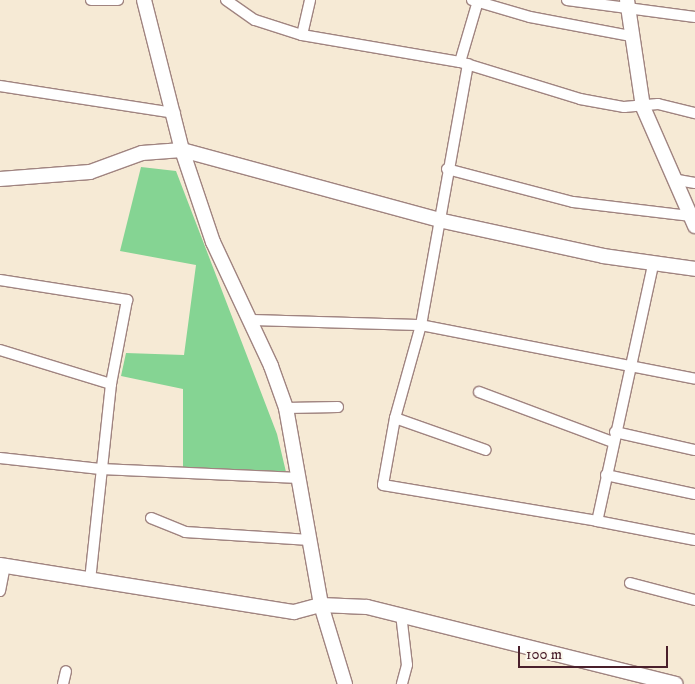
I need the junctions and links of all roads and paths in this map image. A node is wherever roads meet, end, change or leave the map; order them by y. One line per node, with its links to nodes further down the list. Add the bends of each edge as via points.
1 (91, 0): 2 (street)
2 (118, 0)
3 (144, 0): 16 (main road)
4 (226, 0): 8 (street)
5 (310, 0): 11 (street)
6 (568, 0): 9 (street)
7 (475, 1): 12 (street, via 530,17); 13 (street)
8 (238, 3): 11 (street, via 255,20)
9 (628, 5): 10 (street); 12 (main road)
10 (695, 17)
11 (302, 35): 13 (street)
12 (631, 36): 15 (main road)
13 (464, 63): 15 (street, via 580,100); 19 (street, via 462,118)
14 (0, 86): 16 (street)
15 (643, 107): 17 (street, via 658,104); 21 (main road)
16 (175, 113): 18 (main road)
17 (695, 113)
18 (182, 150): 20 (main road, via 142,154 90,172); 23 (main road); 28 (main road, via 213,242)
19 (447, 170): 23 (street); 24 (street, via 573,202)
20 (0, 179)
21 (678, 180): 22 (street); 24 (main road)
22 (695, 183)
23 (443, 221): 25 (main road); 29 (street)
24 (693, 221)
25 (653, 265): 26 (main road); 31 (street)
26 (695, 269)
27 (0, 280): 33 (street, via 127,300)
28 (249, 320): 29 (street); 36 (main road)
29 (421, 324): 31 (street); 37 (street)
30 (0, 350): 33 (street)
31 (629, 367): 32 (street); 38 (street)
32 (695, 379)
33 (111, 384): 42 (street)
34 (479, 392): 38 (street)
35 (338, 407): 36 (street)
36 (286, 408): 44 (main road)
37 (395, 418): 39 (street); 47 (street, via 383,485)
38 (614, 437): 40 (street); 43 (street)
39 (486, 450)
40 (695, 450)
41 (0, 458): 42 (street)
42 (100, 469): 44 (street); 51 (street)
43 (606, 475): 45 (street); 47 (street)
44 (300, 478): 48 (main road)
45 (695, 494)
46 (151, 518): 48 (street, via 185,532)
47 (597, 521): 49 (street)
48 (310, 540): 55 (main road)
49 (695, 540)
50 (3, 566): 51 (main road); 53 (street)
51 (90, 580): 55 (main road, via 294,612)
52 (630, 583): 54 (street)
53 (0, 591)
54 (695, 600)
55 (321, 605): 56 (main road, via 367,607); 60 (main road)
56 (401, 614): 58 (main road); 61 (street, via 407,665)
57 (66, 671): 59 (street)
58 (639, 679): 62 (main road)
59 (63, 684)
60 (344, 684)
61 (402, 684)
62 (676, 684)

